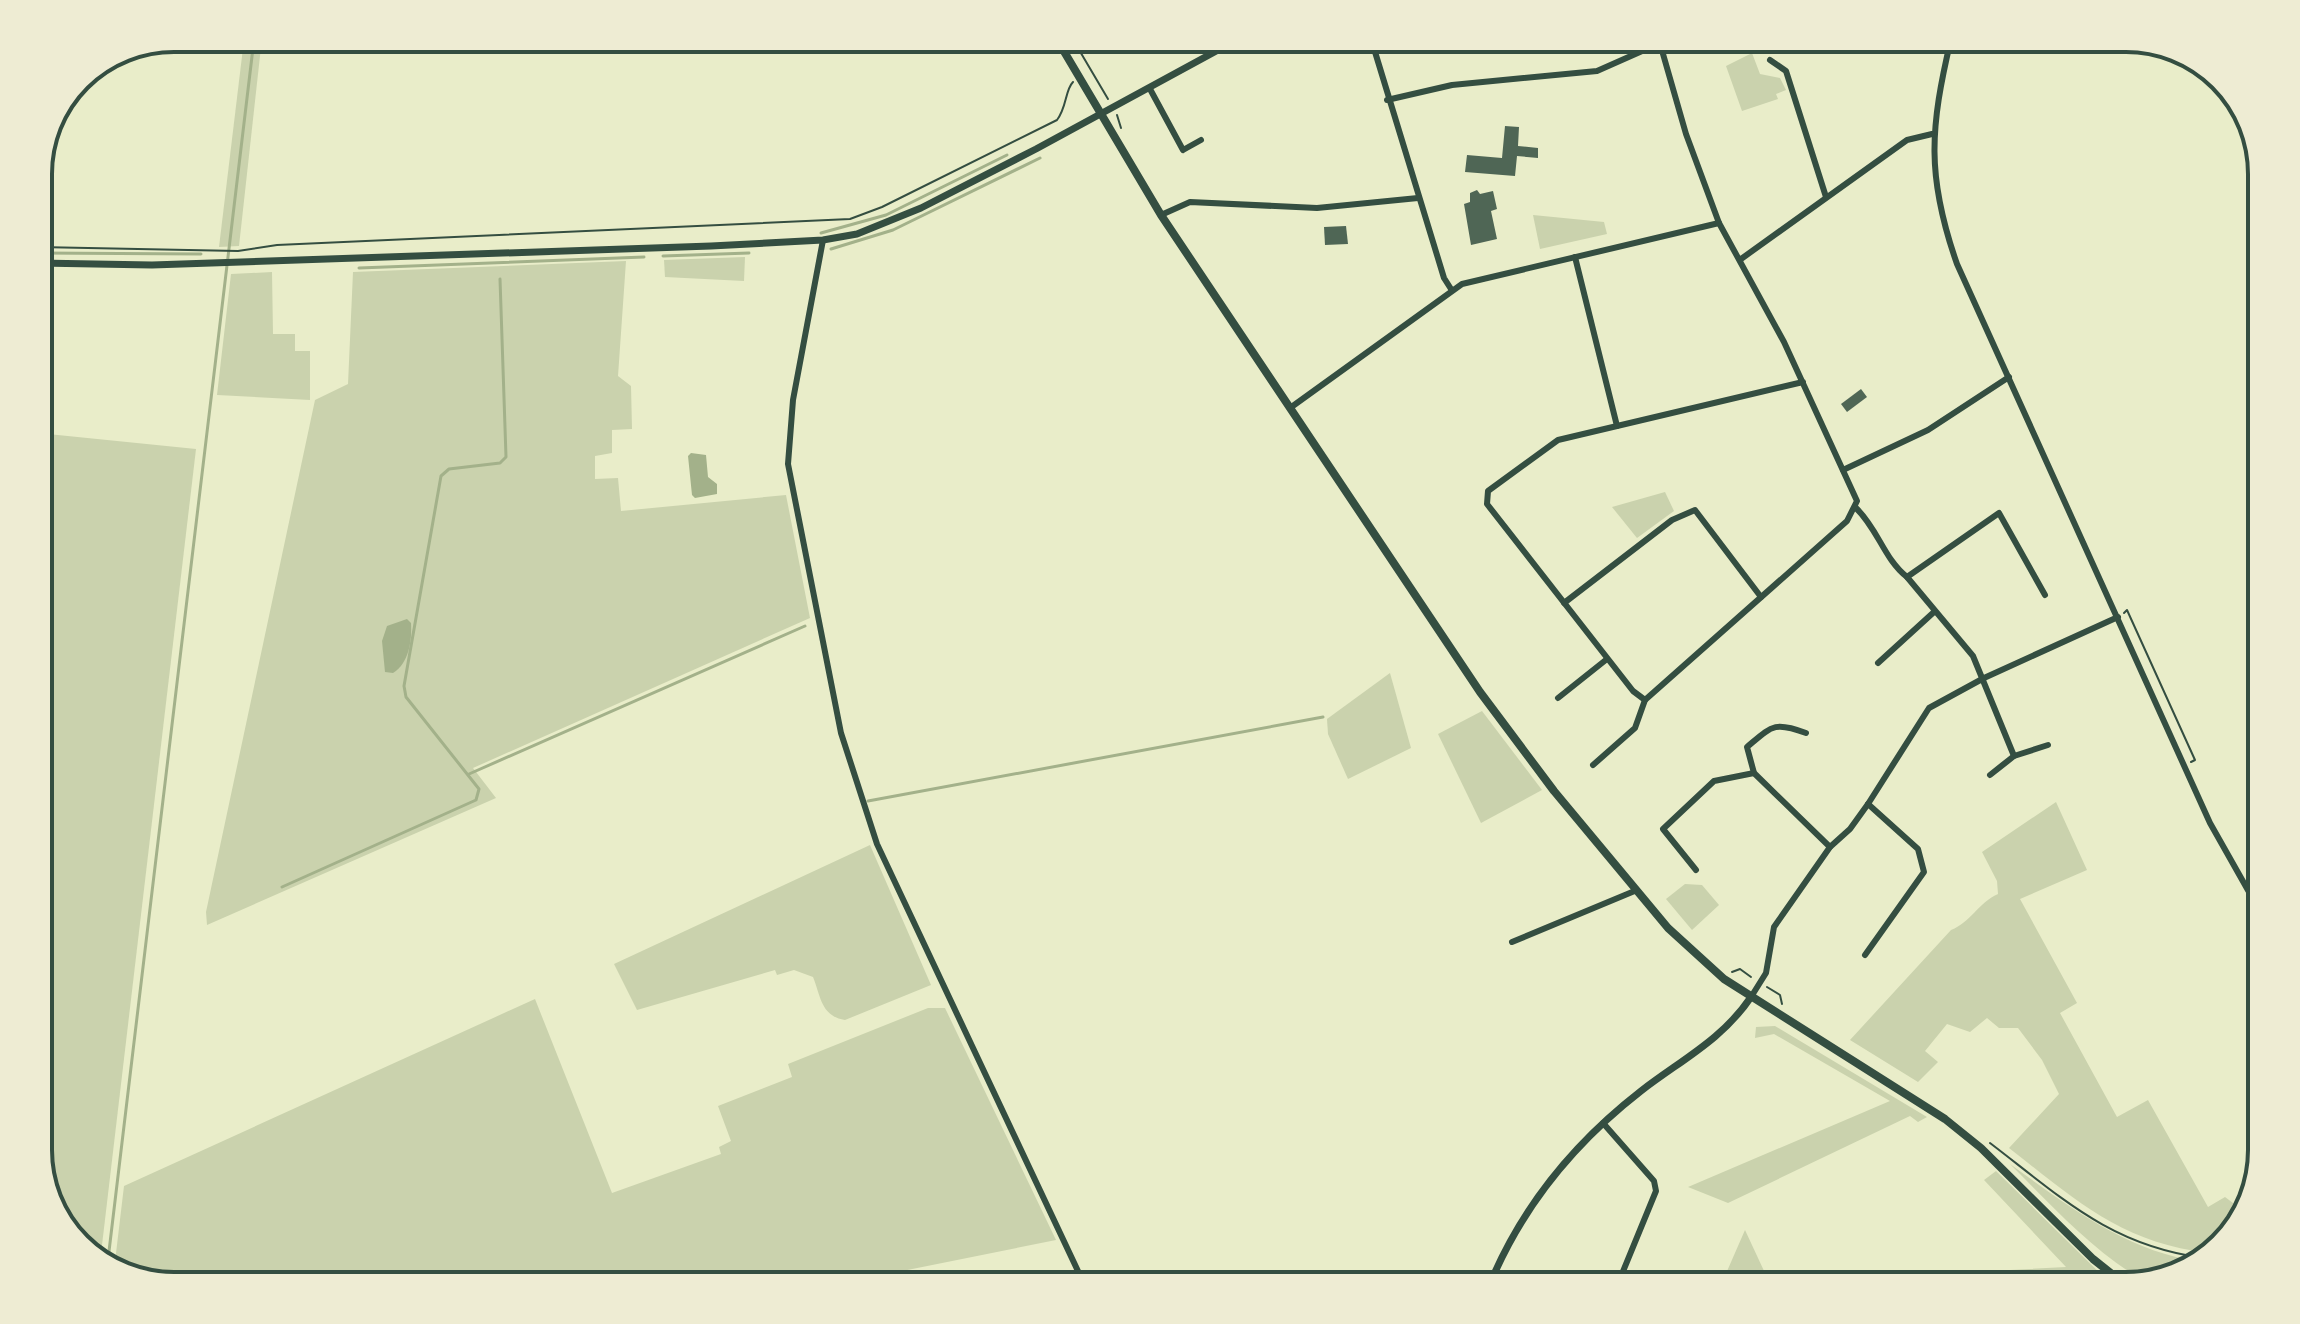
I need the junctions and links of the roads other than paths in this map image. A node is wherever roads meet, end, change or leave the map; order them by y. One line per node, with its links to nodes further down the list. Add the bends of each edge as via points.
1 (1064, 52): 10 (main road)
2 (1213, 52): 8 (street)
3 (1375, 52): 9 (street)
4 (1638, 52): 9 (street, via 1597,71 1452,85)
5 (1662, 52): 16 (street)
6 (1948, 52): 11 (street)
7 (1770, 60): 13 (street, via 1786,71)
8 (1150, 89): 10 (street); 12 (street, via 1183,150)
9 (1387, 100): 14 (street)
10 (1100, 116): 15 (main road); 17 (street, via 890,223)
11 (1932, 134): 13 (street, via 1907,140); 22 (street, via 1944,226)
12 (1201, 140)
13 (1826, 197): 19 (street)
14 (1418, 198): 15 (street, via 1317,208 1190,202); 21 (street)
15 (1161, 215): 24 (main road)
16 (1719, 223): 18 (street); 19 (street)
17 (823, 240): 20 (street, via 213,263); 54 (street, via 793,400 788,464 841,733 877,844)
18 (1575, 257): 21 (street); 25 (street)
19 (1741, 259): 23 (street)
20 (52, 264)
21 (1451, 289): 24 (street)
22 (2009, 377): 26 (street, via 1928,430); 33 (street)
23 (1803, 382): 25 (street); 26 (street)
24 (1290, 408): 48 (main road, via 1510,734)
25 (1617, 426): 31 (street, via 1558,440 1488,491 1487,504)
26 (1843, 470): 27 (street)
27 (1856, 508): 28 (street, via 1870,521 1894,568); 30 (street)
28 (1907, 577): 29 (street, via 1999,513); 32 (street)
29 (2045, 595)
30 (1761, 597): 31 (street, via 1695,510 1672,520); 38 (street)
31 (1564, 603): 34 (street)
32 (1934, 612): 35 (street); 36 (street, via 1973,656)
33 (2118, 617): 36 (street); 49 (street, via 2210,823)
34 (1607, 659): 37 (street); 38 (street)
35 (1878, 663)
36 (1984, 678): 41 (street); 45 (street, via 1929,708)
37 (1558, 698)
38 (1645, 700): 42 (street, via 1635,728)
39 (1806, 733): 43 (street, via 1772,726 1747,747)
40 (2048, 745): 41 (street)
41 (2014, 756): 44 (street)
42 (1593, 765)
43 (1754, 773): 46 (street); 47 (street, via 1714,781 1663,829)
44 (1990, 775)
45 (1868, 804): 46 (street); 51 (street, via 1918,849 1924,872)
46 (1830, 847): 52 (street, via 1774,927 1766,973)
47 (1696, 870)
48 (1637, 890): 50 (street); 52 (main road, via 1686,947)
49 (2248, 890)
50 (1512, 942)
51 (1865, 955)
52 (1751, 997): 53 (street, via 1715,1040); 57 (main road, via 1945,1119)
53 (1603, 1123): 55 (street, via 1548,1183); 56 (street, via 1654,1181 1656,1191)
54 (1078, 1272)
55 (1496, 1272)
56 (1623, 1272)
57 (2109, 1272)

